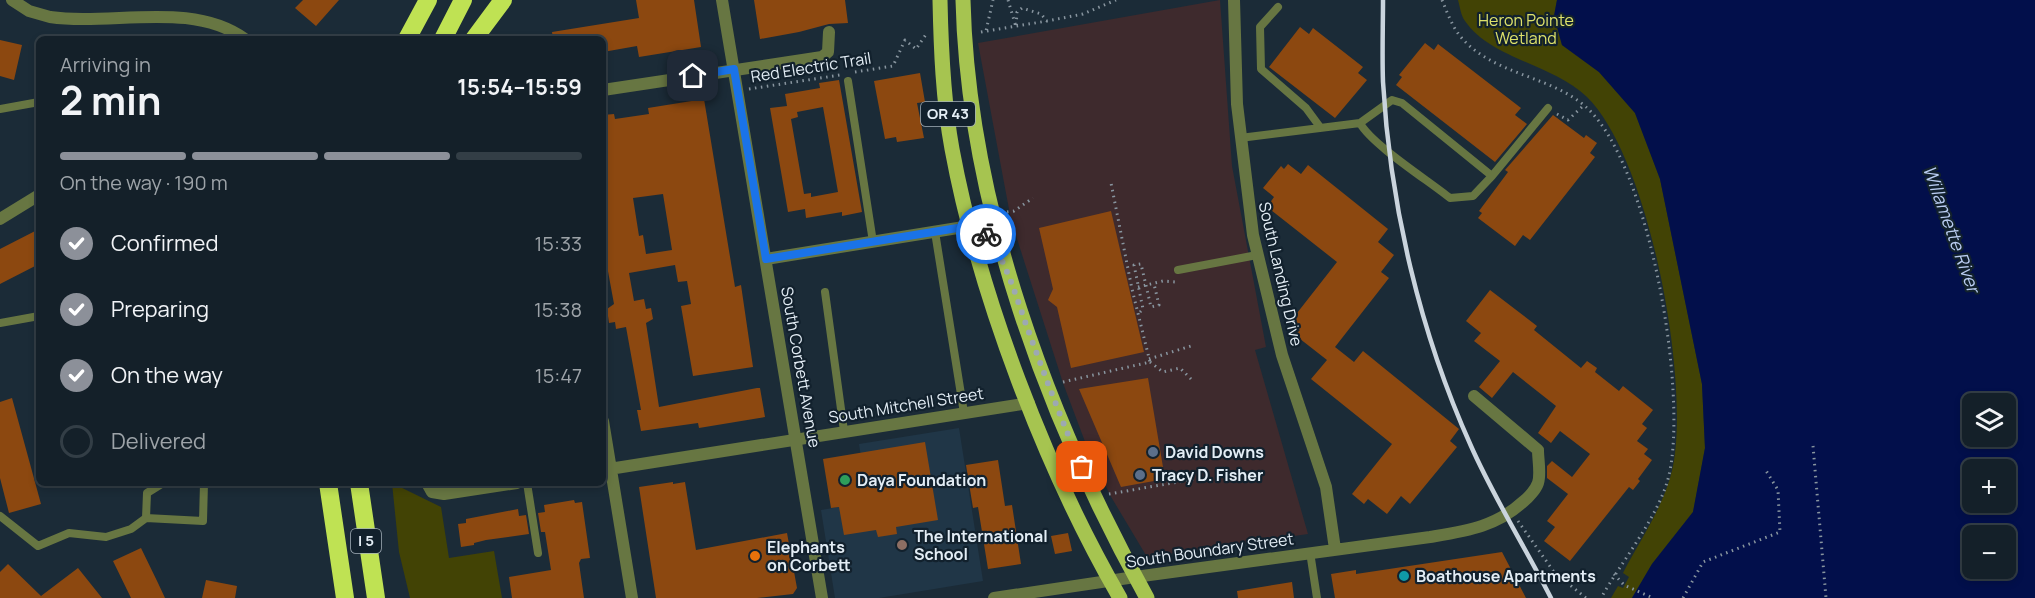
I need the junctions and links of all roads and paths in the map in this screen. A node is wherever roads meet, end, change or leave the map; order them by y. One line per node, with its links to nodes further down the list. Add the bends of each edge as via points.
1 (12, 0): 20 (street, via 50,18 191,20 221,26)
2 (428, 0): 21 (highway)
3 (463, 0): 22 (highway)
4 (503, 0): 23 (highway)
5 (723, 0): 24 (street, South Corbett Avenue)
6 (940, 0): 18 (main road, OR 43)
7 (963, 0): 19 (main road, OR 43)
8 (993, 0): 16 (path)
9 (1008, 0): 15 (path)
10 (1116, 0): 14 (path, via 1083,14)
11 (1234, 0): 34 (street, South Landing Drive)
12 (1442, 0): 29 (path, via 1456,31 1468,45)
13 (1278, 7): 33 (lane, via 1260,27 1262,69 1306,108)
14 (1047, 21): 15 (path); 15 (path, via 1041,14 1022,8 1016,14)
15 (1016, 27): 16 (path)
16 (986, 31): 19 (path)
17 (829, 33): 24 (street, via 828,52 822,57)
18 (941, 33): 27 (path, Red Electric Trail, via 925,34 916,49 905,40 893,66); 41 (main road, OR 43, via 952,149)
19 (964, 34): 49 (main road, OR 43, via 978,145)
20 (239, 36)
21 (409, 36)
22 (445, 36)
23 (476, 36)
24 (734, 69): 26 (street); 27 (street, South Corbett Avenue)
25 (848, 81): 43 (lane)
26 (606, 90)
27 (738, 91): 45 (street, South Corbett Avenue)
28 (36, 103): 31 (lane)
29 (1584, 105): 30 (path, via 1568,120); 82 (path, via 1600,121 1616,148 1645,228 1664,313 1674,410 1672,458 1664,490)
30 (1548, 108): 35 (lane)
31 (0, 109)
32 (1360, 123): 33 (lane); 35 (lane, via 1385,103 1402,103); 35 (lane, via 1390,152 1450,198 1473,196)
33 (1320, 127): 34 (lane)
34 (1240, 138): 44 (street, South Landing Drive)
35 (1492, 176)
36 (1111, 183): 50 (path)
37 (36, 197): 40 (street)
38 (1034, 198): 39 (path)
39 (1008, 212)
40 (0, 219)
41 (970, 226): 42 (street); 49 (main road, via 983,231 995,246); 60 (main road, OR 43)
42 (935, 232): 43 (street); 61 (lane)
43 (873, 242): 45 (street)
44 (1257, 255): 46 (lane); 79 (street, South Landing Drive, via 1282,355 1326,487)
45 (766, 259): 63 (street, South Corbett Avenue)
46 (1178, 270)
47 (1146, 285): 47 (path, via 1151,307 1159,305 1154,284); 48 (path); 48 (path, via 1141,264 1134,265)
48 (1138, 287): 50 (path); 52 (path, via 1143,309)
49 (1014, 288): 83 (main road, OR 43, via 1075,452)
50 (1130, 289): 52 (path)
51 (825, 292): 62 (lane)
52 (1139, 314): 56 (path)
53 (36, 317): 54 (lane)
54 (0, 323)
55 (1191, 346): 56 (path)
56 (1150, 360): 57 (path, via 1163,372 1180,368); 58 (path)
57 (1191, 379)
58 (1074, 380)
59 (1474, 396): 76 (street, via 1538,450 1538,483)
60 (1029, 403): 61 (street, South Mitchell Street); 84 (main road, OR 43, via 1073,507)
61 (964, 413): 62 (street, South Mitchell Street)
62 (844, 431): 63 (street, South Mitchell Street)
63 (796, 439): 65 (street, South Mitchell Street); 88 (street, South Corbett Avenue)
64 (1813, 446): 97 (path)
65 (607, 469): 87 (street)
66 (1765, 469): 96 (path, via 1778,490 1780,532 1703,562)
67 (1207, 477): 75 (path)
68 (158, 486): 78 (lane, via 147,493)
69 (204, 486): 78 (lane, via 203,521)
70 (328, 486): 85 (highway, I 5)
71 (359, 486): 86 (highway, I 5)
72 (497, 486): 74 (street, via 444,494)
73 (527, 486): 81 (lane)
74 (430, 488)
75 (1109, 494)
76 (1512, 512): 79 (street, South Boundary Street, via 1493,524 1471,530); 93 (path, via 1554,572)
77 (0, 516): 78 (lane, via 38,546 69,533 106,537 131,529)
78 (146, 518)
79 (1335, 549): 80 (street, South Boundary Street)
80 (1310, 552): 83 (street, South Boundary Street); 92 (lane)
81 (538, 553)
82 (1614, 574): 94 (path); 95 (path, via 1624,585)
83 (1135, 577): 84 (street, South Boundary Street); 91 (main road, OR 43)
84 (1110, 580): 89 (street, South Boundary Street); 90 (main road, OR 43)
85 (345, 598)
86 (376, 598)
87 (632, 598)
88 (822, 598)
89 (994, 598)
90 (1120, 598)
91 (1147, 598)
92 (1317, 598)
93 (1586, 598)
94 (1601, 598)
95 (1653, 598)
96 (1683, 598)
97 (1826, 598)

